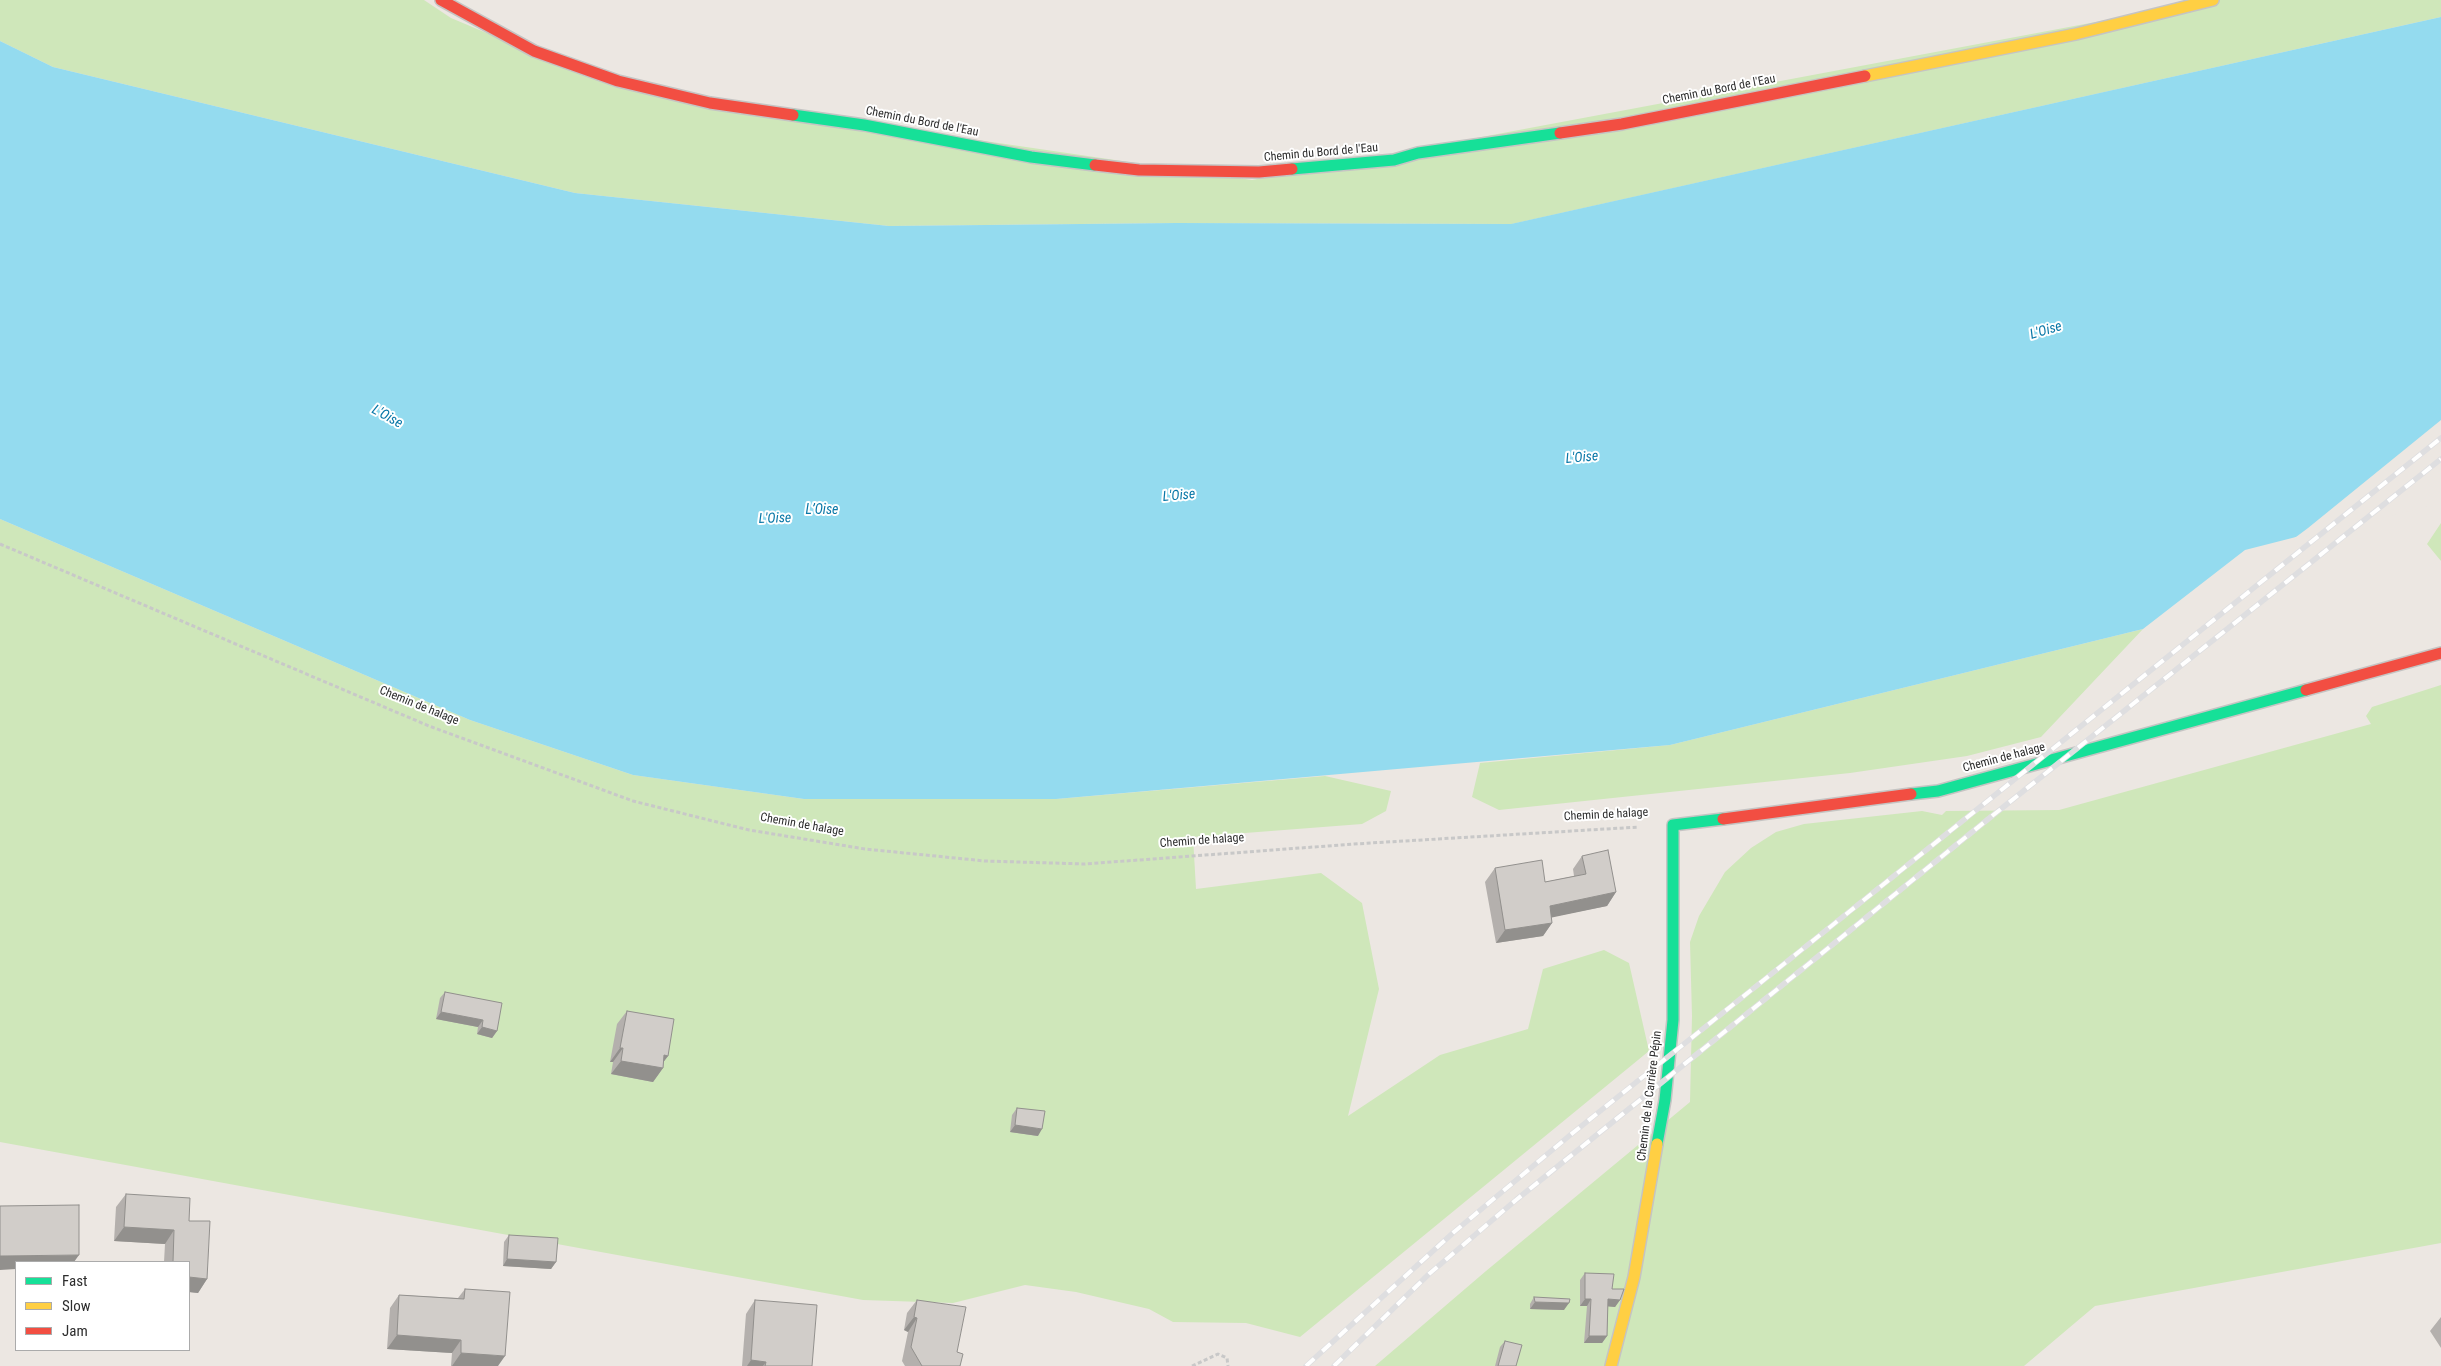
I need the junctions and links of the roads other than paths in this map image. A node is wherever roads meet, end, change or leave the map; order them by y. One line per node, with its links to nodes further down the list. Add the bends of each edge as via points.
1 (441, 0): 2 (street, Chemin du Bord de l'Eau, via 534,51 618,81 710,102 864,125 1031,157 1139,170 1259,172 1394,160 1418,153 1622,124 2076,34)
2 (2213, 0)
3 (2441, 653): 4 (street, Chemin de halage, via 1938,791)
4 (1673, 825): 5 (street, Chemin de la Carrière Pépin, via 1673,1020 1665,1100 1634,1277)
5 (1611, 1366)

